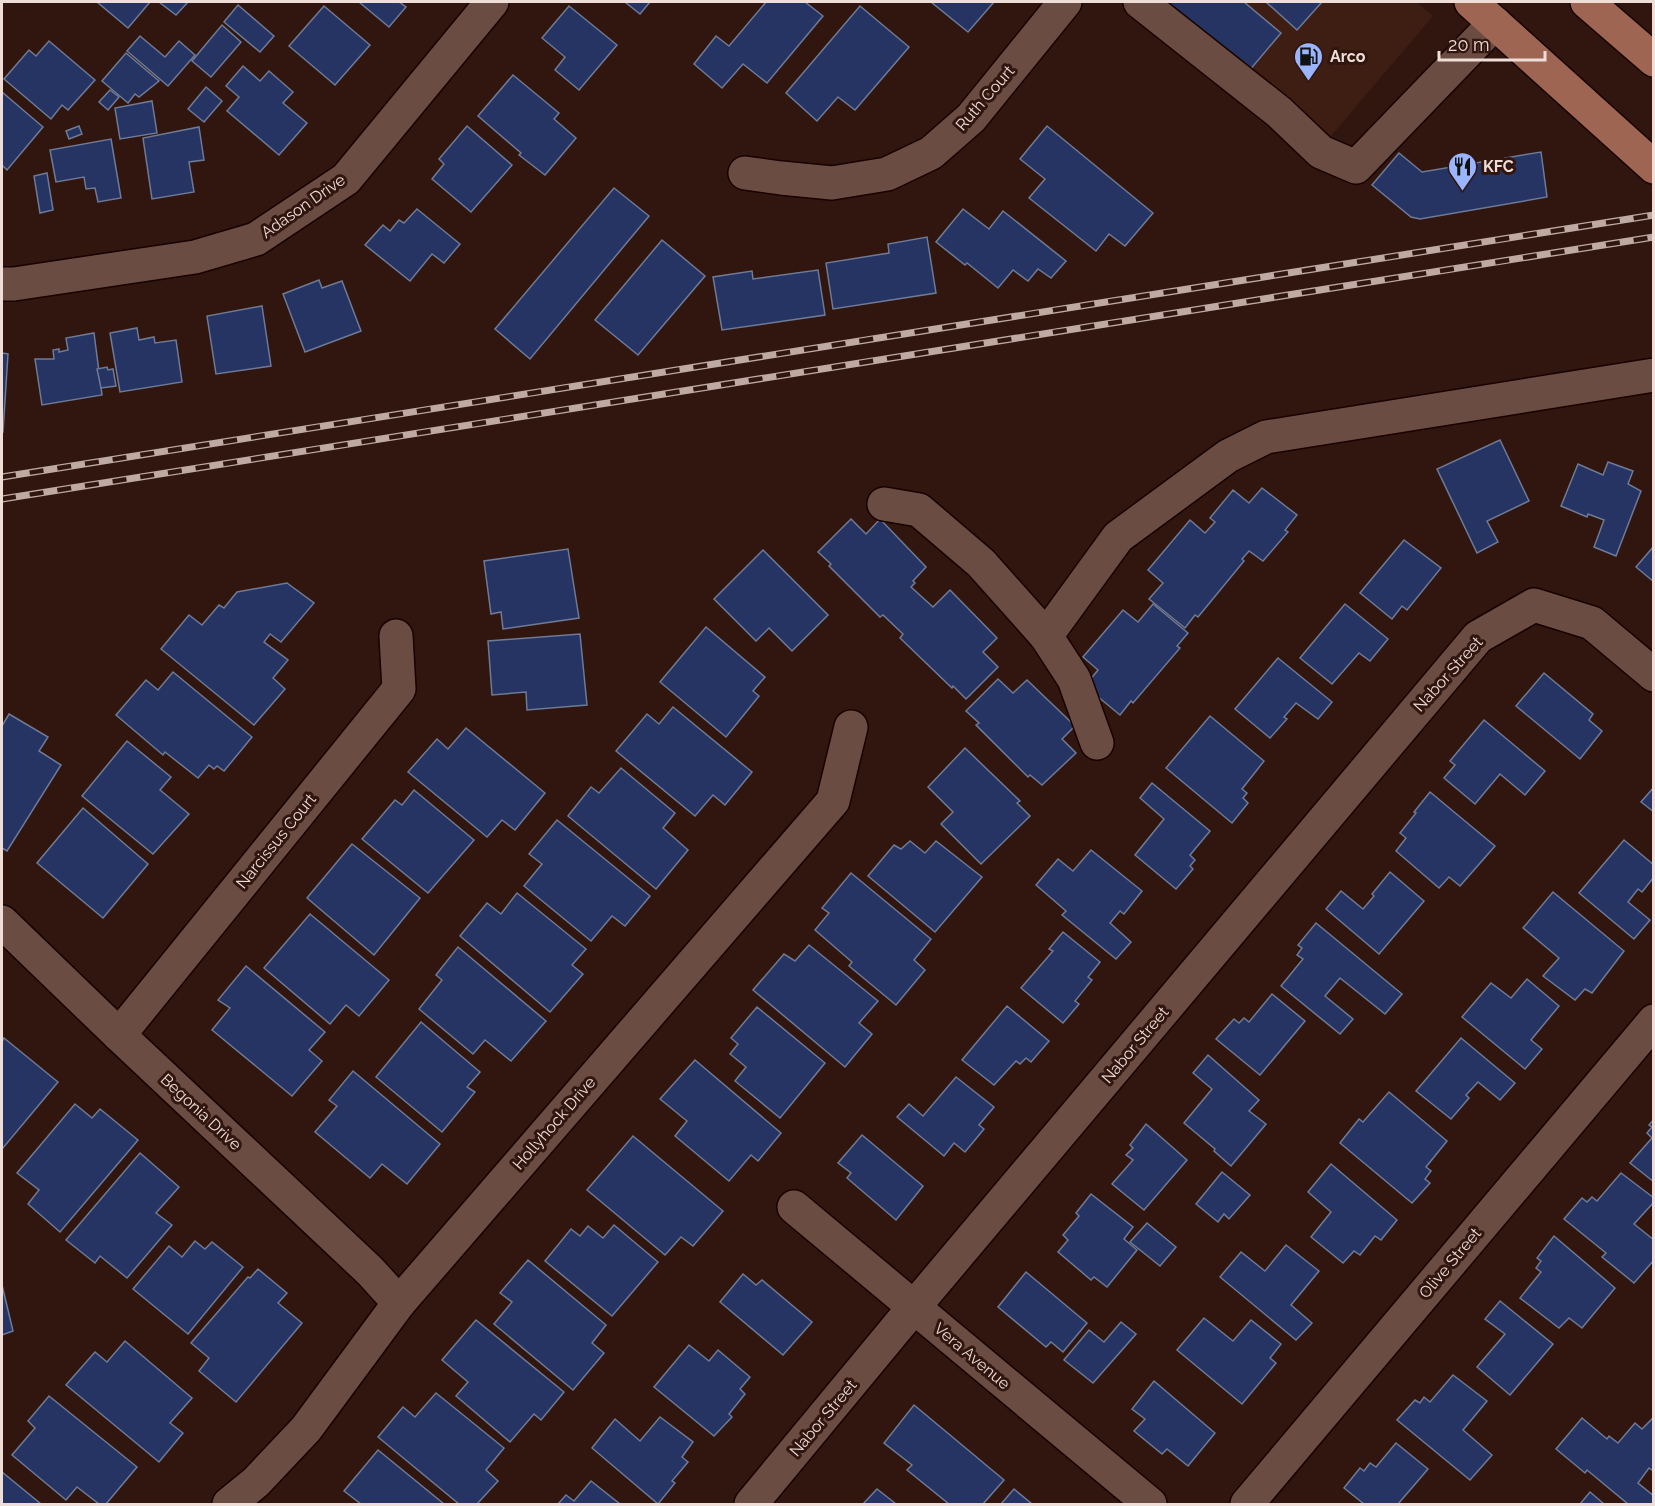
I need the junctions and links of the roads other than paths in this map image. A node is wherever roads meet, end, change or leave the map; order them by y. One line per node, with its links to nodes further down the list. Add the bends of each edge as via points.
1 (492, 2): 10 (street, Adason Drive, via 346,179 256,239 195,257)
2 (1065, 2): 9 (street, Ruth Court, via 971,118 931,153 887,174 832,183)
3 (1140, 2): 6 (street, via 1279,112 1321,152 1356,166)
4 (1471, 2): 6 (main road)
5 (1587, 2): 7 (main road)
6 (1495, 23): 8 (main road)
7 (1653, 60)
8 (1653, 167)
9 (745, 173)
10 (2, 284)
11 (1653, 375): 14 (street, via 1266,437 1228,456 1118,537)
12 (884, 504): 14 (street, via 919,510 981,563)
13 (396, 636): 20 (street, Narcissus Court, via 399,688)
14 (1046, 636): 17 (street, via 1074,679)
15 (1653, 675): 23 (street, Nabor Street, via 1592,623 1534,605 1478,637)
16 (851, 727): 22 (street, Hollyhock Drive, via 833,801)
17 (1097, 743)
18 (2, 922): 20 (street, Begonia Drive)
19 (1653, 1021): 27 (street, Olive Street)
20 (118, 1035): 22 (street, Begonia Drive, via 370,1270)
21 (794, 1207): 23 (street, Vera Avenue)
22 (399, 1303): 24 (street, Hollyhock Drive, via 306,1429 256,1482)
23 (914, 1307): 25 (street, Nabor Street); 26 (street, Vera Avenue)
24 (229, 1504)
25 (751, 1504)
26 (1150, 1504)
27 (1247, 1504)

